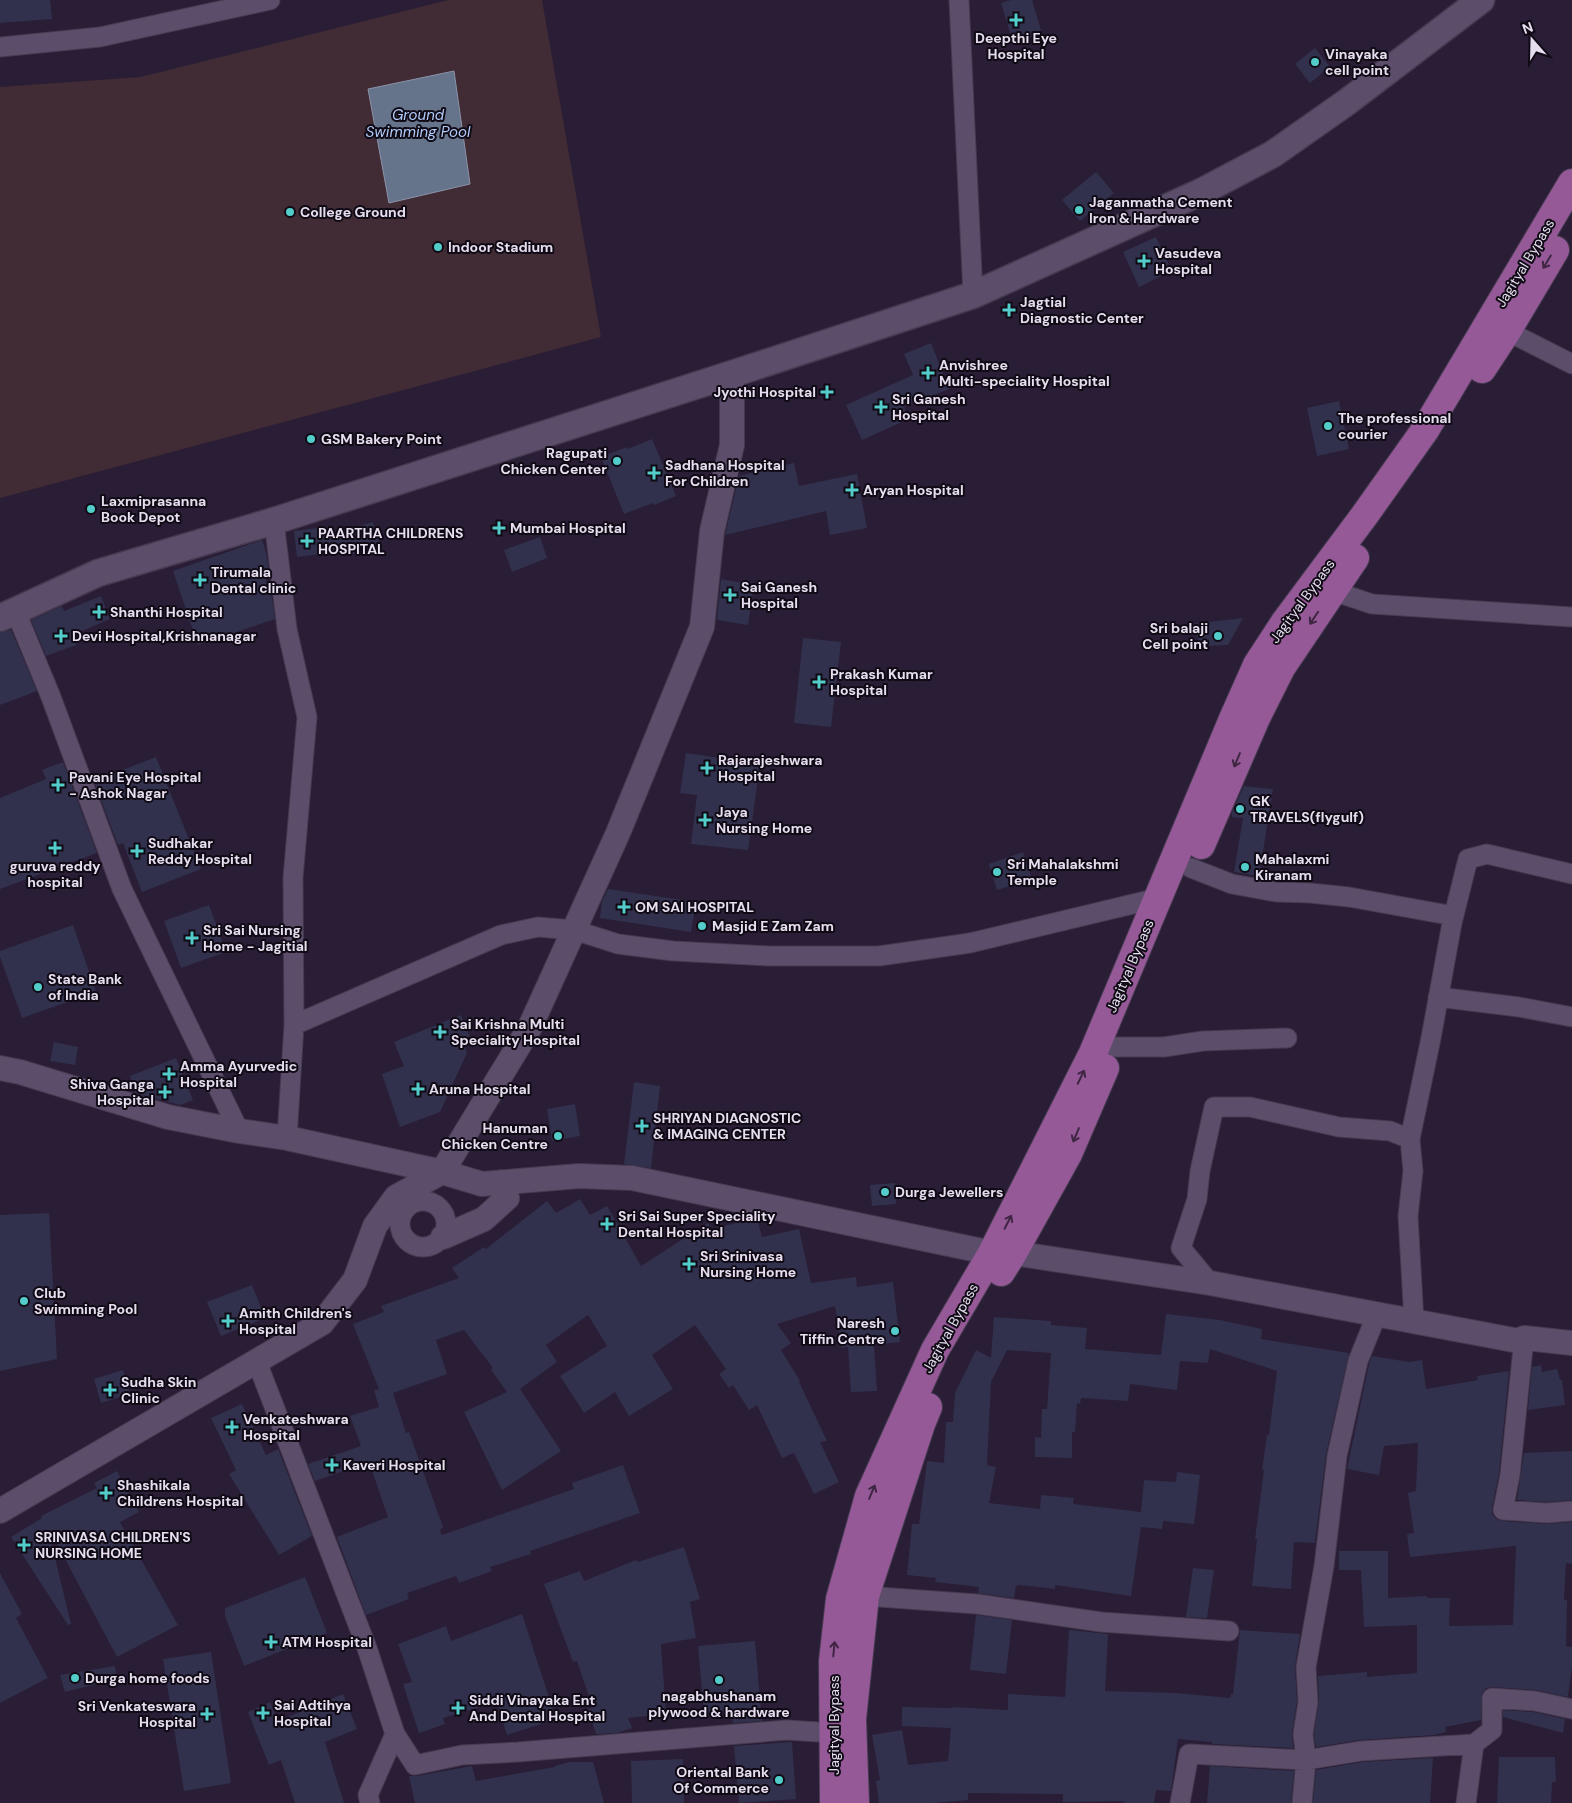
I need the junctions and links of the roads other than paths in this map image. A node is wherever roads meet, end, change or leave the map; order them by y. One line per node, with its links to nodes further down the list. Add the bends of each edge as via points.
1 (270, 0): 4 (street, via 100,36)
2 (959, 0): 7 (street)
3 (1480, 0): 7 (main road, via 1274,154 1201,192)
4 (0, 47)
5 (1572, 183): 17 (main road, Jagityal Bypass, via 1425,430 1257,665)
6 (1572, 220): 8 (main road, Jagityal Bypass, one-way to 8)
7 (973, 295): 10 (main road)
8 (1507, 331): 9 (street); 12 (main road, Jagityal Bypass)
9 (1572, 364)
10 (732, 374): 11 (main road); 19 (street, via 732,445 712,531 702,627 618,833)
11 (274, 521): 13 (main road, via 98,573); 22 (street, via 287,629 307,717 294,878)
12 (1333, 591): 14 (street, via 1372,604); 15 (main road, Jagityal Bypass, one-way to 15, via 1281,668)
13 (7, 614): 26 (street, via 51,697 122,889)
14 (1572, 617)
15 (1191, 868): 18 (street, via 1232,884 1276,892 1349,896); 24 (main road, Jagityal Bypass)
16 (1572, 874): 18 (street, via 1487,854 1468,859)
17 (1158, 898): 19 (street, via 970,943 878,956 769,956 673,951 618,944); 33 (main road, Jagityal Bypass, one-way to 17, via 1093,1053)
18 (1454, 916): 20 (street)
19 (574, 930): 22 (street, via 538,927 502,935); 29 (street, via 530,1027)
20 (1438, 996): 21 (street); 28 (street)
21 (1572, 1017)
22 (294, 1024): 27 (street)
23 (1287, 1038): 24 (street, via 1203,1041 1164,1047)
24 (1114, 1047): 33 (main road, Jagityal Bypass, one-way to 33, via 1068,1154)
25 (0, 1068): 26 (street, via 168,1117)
26 (239, 1131): 27 (street)
27 (287, 1138): 29 (street)
28 (1410, 1139): 34 (street, via 1390,1131 1339,1127 1250,1108 1214,1107 1197,1199 1181,1248); 36 (street, via 1413,1171 1408,1216)
29 (442, 1172): 30 (street, via 482,1184); 31 (street)
30 (502, 1182): 32 (street, via 507,1198 484,1219); 33 (street, via 580,1176 632,1178)
31 (405, 1200): 32 (street, via 428,1201 441,1208 447,1222); 32 (street, via 400,1230 408,1243 424,1248); 39 (street, via 396,1197 375,1226 354,1280 322,1323)
32 (443, 1236)
33 (1002, 1253): 34 (street); 42 (main road, Jagityal Bypass, via 924,1415)
34 (1210, 1283): 35 (street)
35 (1376, 1314): 36 (street); 48 (street, via 1358,1361 1337,1456 1324,1566 1306,1667 1308,1702 1303,1734)
36 (1414, 1321): 37 (street, via 1520,1340)
37 (1524, 1338): 38 (street); 41 (street, via 1510,1474 1503,1510)
38 (1572, 1343)
39 (257, 1362): 40 (street); 46 (street, via 367,1648)
40 (0, 1511)
41 (1572, 1511)
42 (852, 1598): 43 (street, via 977,1604 1101,1622); 45 (main road, Jagityal Bypass)
43 (1229, 1631)
44 (1572, 1709): 47 (street, via 1535,1701 1492,1698 1492,1730)
45 (842, 1726): 46 (street, via 462,1755 415,1765); 50 (main road, Jagityal Bypass); 51 (main road, Jagityal Bypass)
46 (395, 1734): 49 (street, via 368,1795)
47 (1474, 1744): 48 (street, via 1361,1751); 54 (street)
48 (1306, 1760): 52 (street, via 1189,1754); 53 (street)
49 (370, 1803)
50 (834, 1803)
51 (856, 1803)
52 (1180, 1803)
53 (1302, 1803)
54 (1466, 1803)

